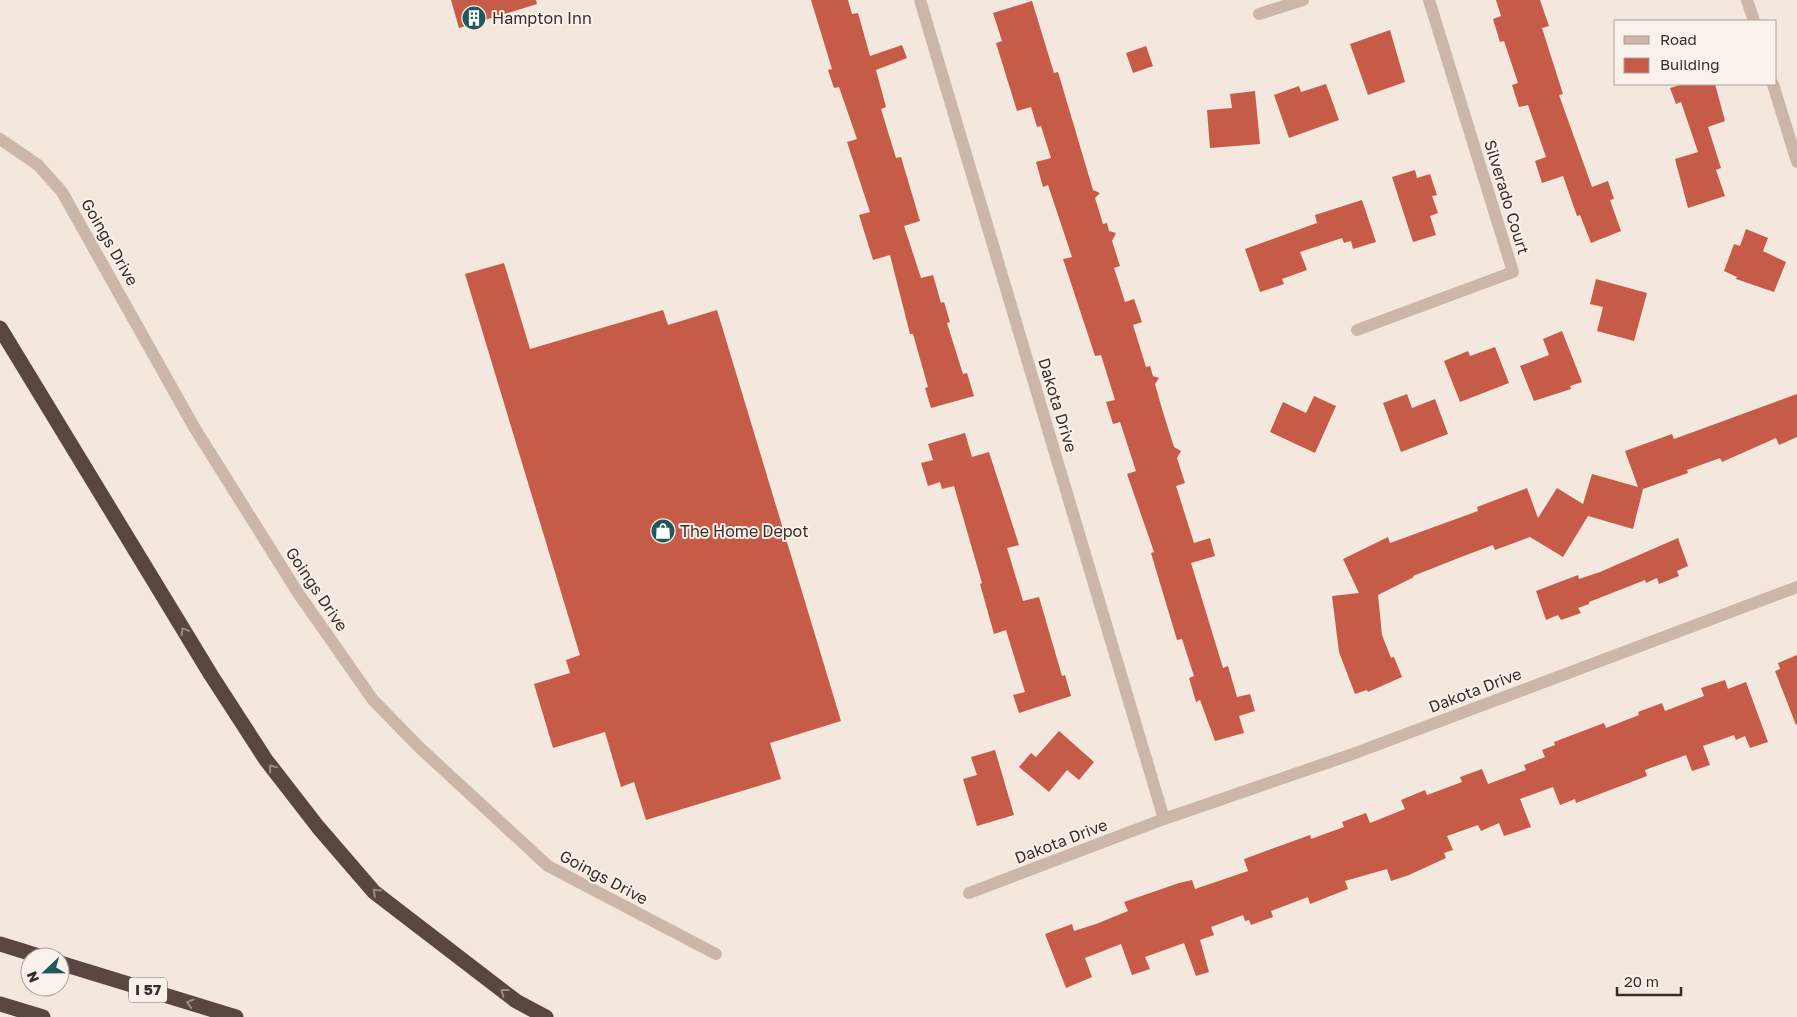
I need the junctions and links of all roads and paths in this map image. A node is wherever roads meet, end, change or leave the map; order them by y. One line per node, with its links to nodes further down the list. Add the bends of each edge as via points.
1 (920, 0): 13 (street, Dakota Drive)
2 (1303, 0): 5 (street)
3 (1429, 0): 11 (street, Silverado Court, via 1513,272)
4 (1747, 0): 6 (street)
5 (1259, 14)
6 (1754, 20)
7 (1773, 85): 9 (street)
8 (0, 139): 17 (street, Goings Drive, via 38,165 62,192 194,427 298,594 373,700 548,866)
9 (1797, 162)
10 (0, 328): 22 (highway, one-way to 10, via 516,1001 374,892 318,827 266,760 211,675)
11 (1356, 330)
12 (1797, 587): 13 (street, Dakota Drive, via 1350,755)
13 (1164, 819): 14 (street, Dakota Drive)
14 (968, 894)
15 (0, 944): 16 (highway)
16 (20, 950)
17 (716, 954)
18 (70, 966): 21 (highway, I 57, one-way to 18)
19 (0, 1004): 20 (highway)
20 (43, 1017)
21 (236, 1017)
22 (546, 1017)

